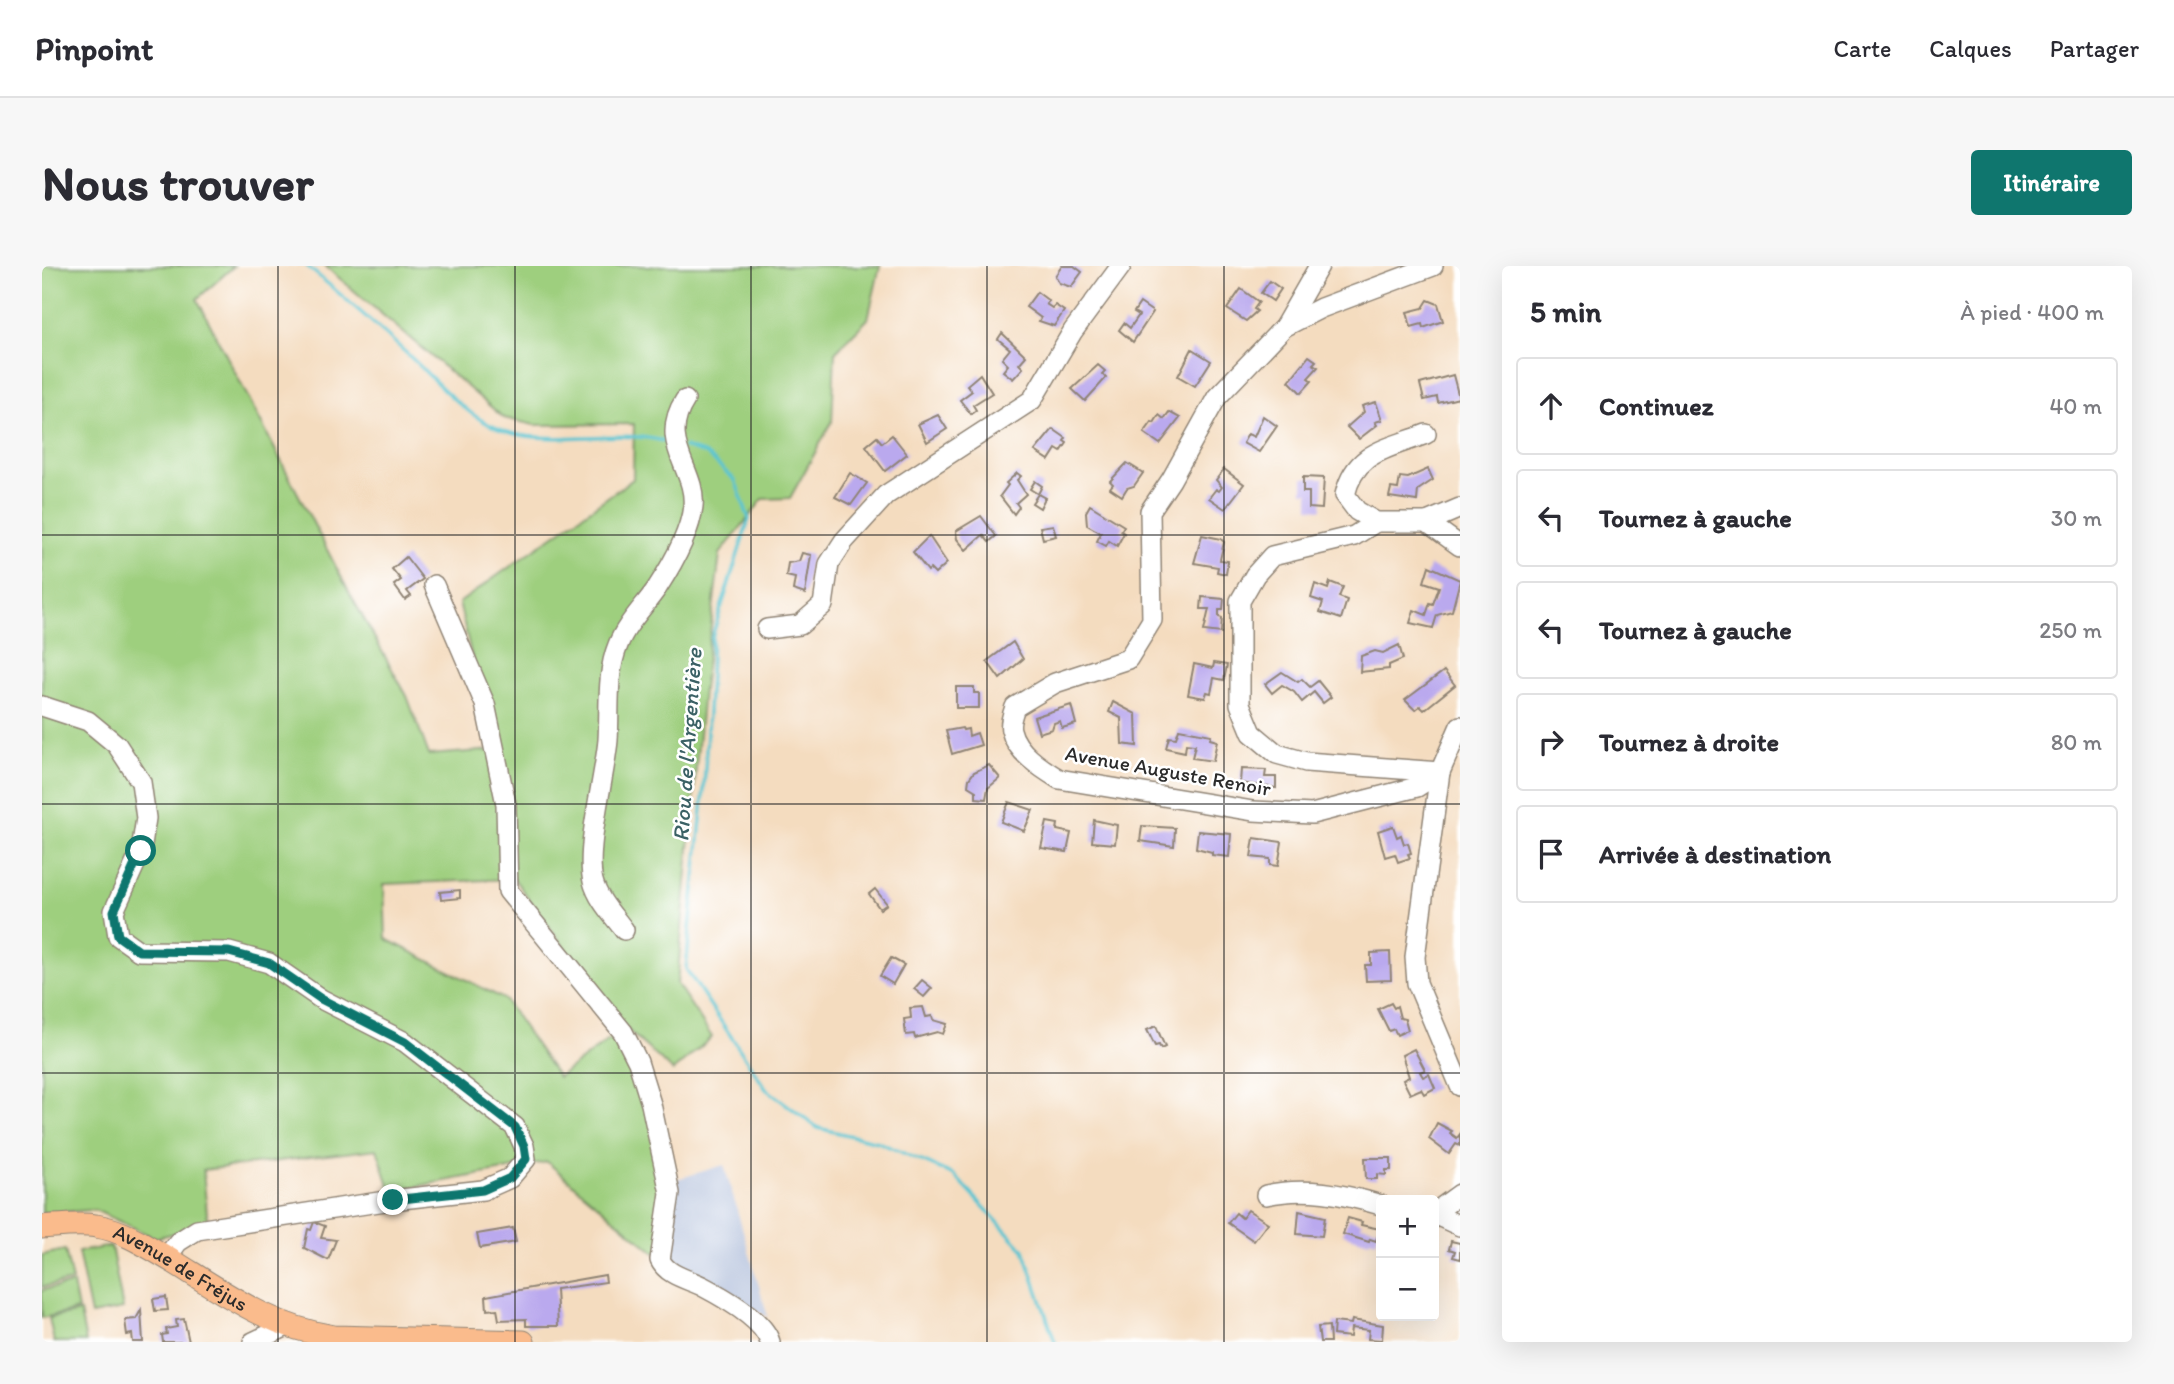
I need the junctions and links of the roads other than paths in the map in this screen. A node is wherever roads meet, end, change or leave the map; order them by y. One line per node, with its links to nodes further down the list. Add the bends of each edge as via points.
1 (1121, 266): 12 (street, via 1073,331 1032,400 886,495 829,564 823,606 800,625)
2 (1319, 266): 4 (street, Avenue Auguste Renoir)
3 (1433, 266): 4 (street, via 1321,308)
4 (1284, 327): 15 (street, Avenue Auguste Renoir, via 1217,397 1150,511 1152,620 1128,659 1055,683 1014,707 1010,729 1021,749 1059,779 1253,811 1311,814 1418,787)
5 (681, 408): 16 (street, via 678,458 691,482 693,505 687,529 657,587 618,645 609,690 591,866 599,896)
6 (1426, 434): 8 (street, via 1359,461 1349,476 1345,495 1357,511)
7 (1460, 508): 9 (street)
8 (1376, 522): 9 (street); 15 (street, via 1354,536 1272,556 1255,575 1240,601 1240,704 1252,733 1277,754 1306,762)
9 (1427, 522): 10 (street)
10 (1460, 546)
11 (434, 585): 29 (street, via 485,704 506,804 508,891 623,1032 638,1062 670,1193 660,1260 664,1269 705,1288 764,1328)
12 (767, 629)
13 (42, 706): 25 (street, via 88,721 117,745 141,782 146,818 141,851 114,911 118,936 139,951 229,952 269,963 321,999 405,1042 515,1127 524,1146 526,1159 510,1178 483,1190 197,1230 178,1242)
14 (1460, 726): 15 (street)
15 (1440, 772): 17 (street, via 1415,957 1418,983)
16 (624, 930)
17 (1460, 1086)
18 (1460, 1194): 21 (street)
19 (1266, 1195): 20 (street, via 1289,1190 1344,1194)
20 (1376, 1204)
21 (1439, 1209)
22 (1439, 1216): 23 (street)
23 (1460, 1226)
24 (42, 1227): 25 (main road, Avenue de Fréjus, via 104,1228)
25 (166, 1258): 26 (main road, Avenue de Fréjus)
26 (285, 1327): 27 (street); 28 (main road, Avenue de Fréjus, via 334,1337)
27 (253, 1342)
28 (523, 1342)
29 (770, 1342)

